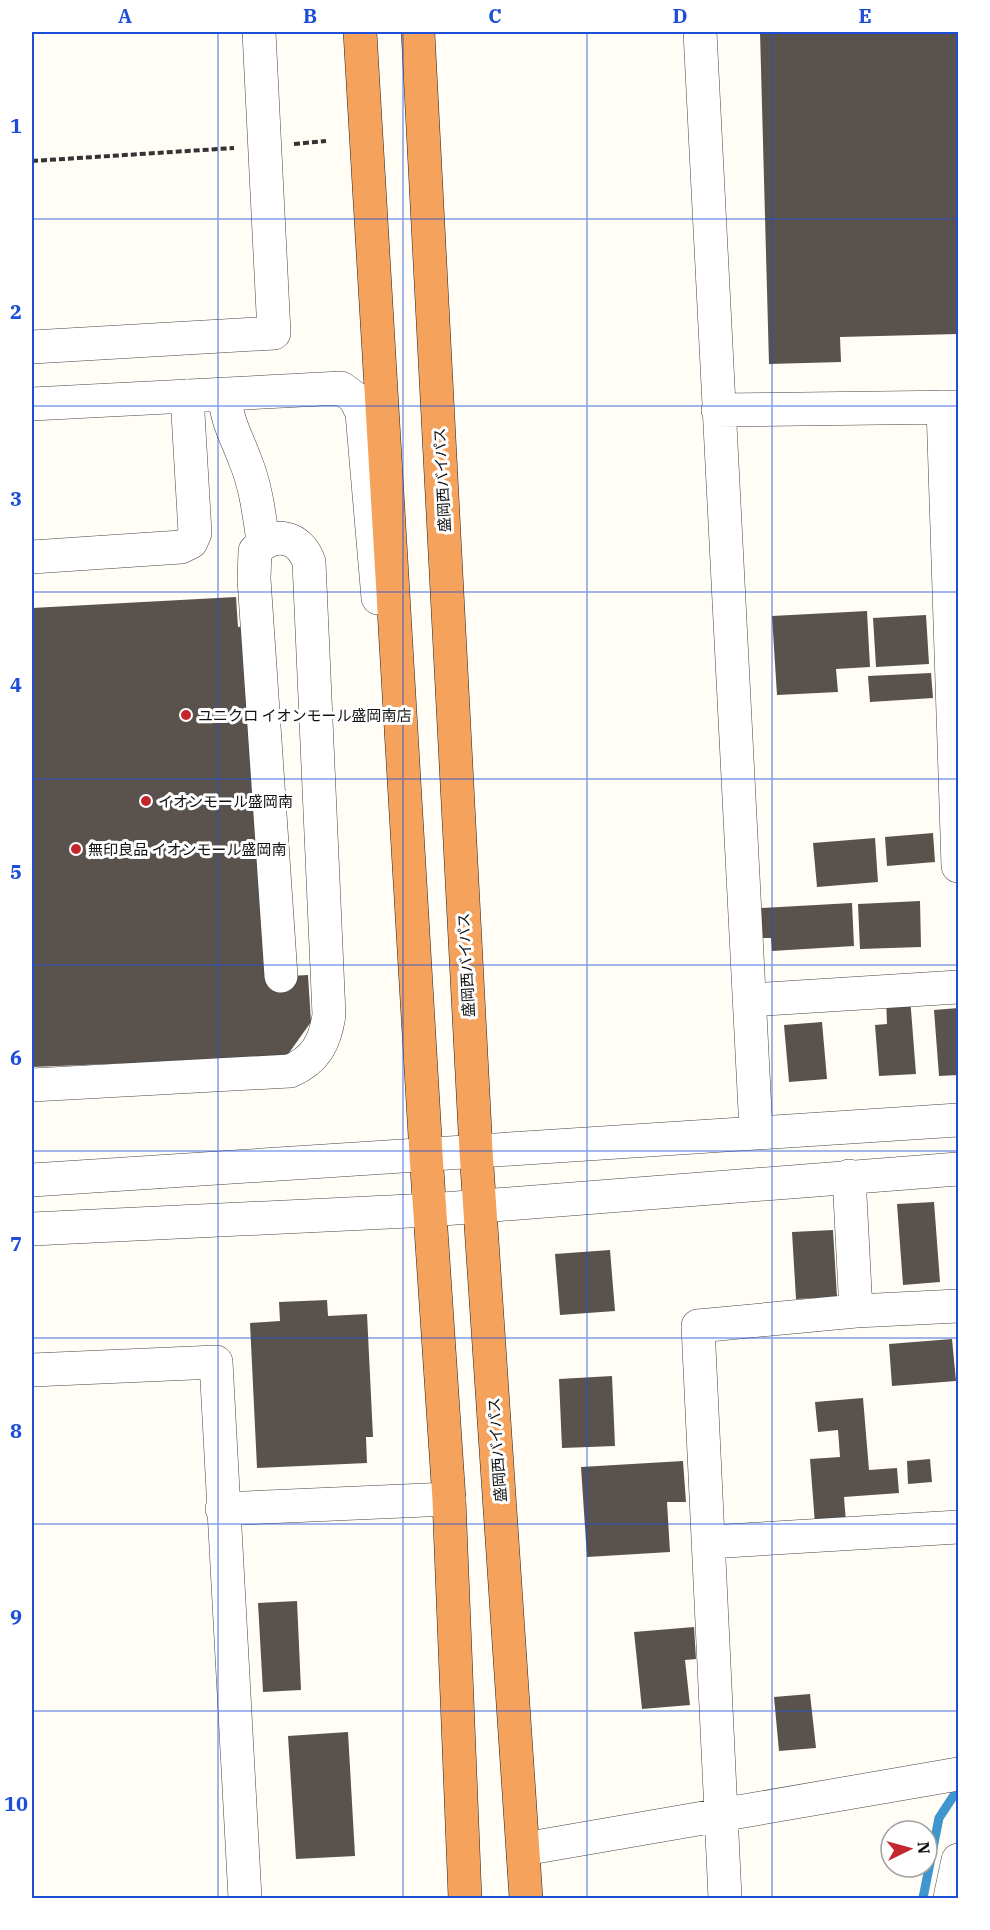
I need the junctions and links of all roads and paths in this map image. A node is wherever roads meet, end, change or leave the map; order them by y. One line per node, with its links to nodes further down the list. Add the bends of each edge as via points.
1 (259, 32): 9 (street, via 274,333)
2 (360, 32): 17 (highway)
3 (418, 32): 25 (highway, 盛岡西バイパス)
4 (700, 32): 14 (street)
5 (326, 141): 6 (path)
6 (284, 145)
7 (241, 148): 8 (path)
8 (32, 161)
9 (32, 347)
10 (224, 394): 11 (street); 15 (street, via 228,421 255,491); 17 (street, via 341,388 355,398 362,413 381,637)
11 (187, 396): 12 (street); 16 (street, via 195,533 191,542 181,547)
12 (32, 404)
13 (951, 407): 14 (street); 18 (street)
14 (718, 410): 21 (street)
15 (263, 541): 19 (street, via 255,550 254,579); 22 (street, via 296,541 309,562 329,1015 326,1036 317,1052 290,1071)
16 (32, 557)
17 (397, 657): 26 (highway)
18 (958, 866)
19 (281, 976)
20 (958, 987): 21 (street)
21 (749, 1000): 24 (street)
22 (32, 1085)
23 (958, 1120): 24 (street)
24 (756, 1131): 25 (street)
25 (476, 1151): 26 (street); 30 (highway, 盛岡西バイパス)
26 (426, 1154): 29 (street); 31 (highway)
27 (958, 1169): 28 (street)
28 (849, 1176): 30 (street); 34 (street)
29 (32, 1180)
30 (480, 1206): 31 (street); 42 (highway, 盛岡西バイパス)
31 (430, 1210): 32 (street); 36 (highway)
32 (32, 1229)
33 (958, 1306): 34 (street)
34 (856, 1311): 39 (street, via 698,1326)
35 (32, 1370): 37 (street, via 216,1362)
36 (449, 1499): 37 (street); 45 (highway)
37 (222, 1509): 44 (street)
38 (958, 1527): 39 (street)
39 (709, 1542): 41 (street)
40 (958, 1773): 41 (street)
41 (720, 1814): 42 (street); 47 (street)
42 (524, 1848): 46 (highway, 盛岡西バイパス)
43 (958, 1860): 48 (street)
44 (245, 1899)
45 (465, 1899)
46 (526, 1899)
47 (725, 1899)
48 (950, 1899)

